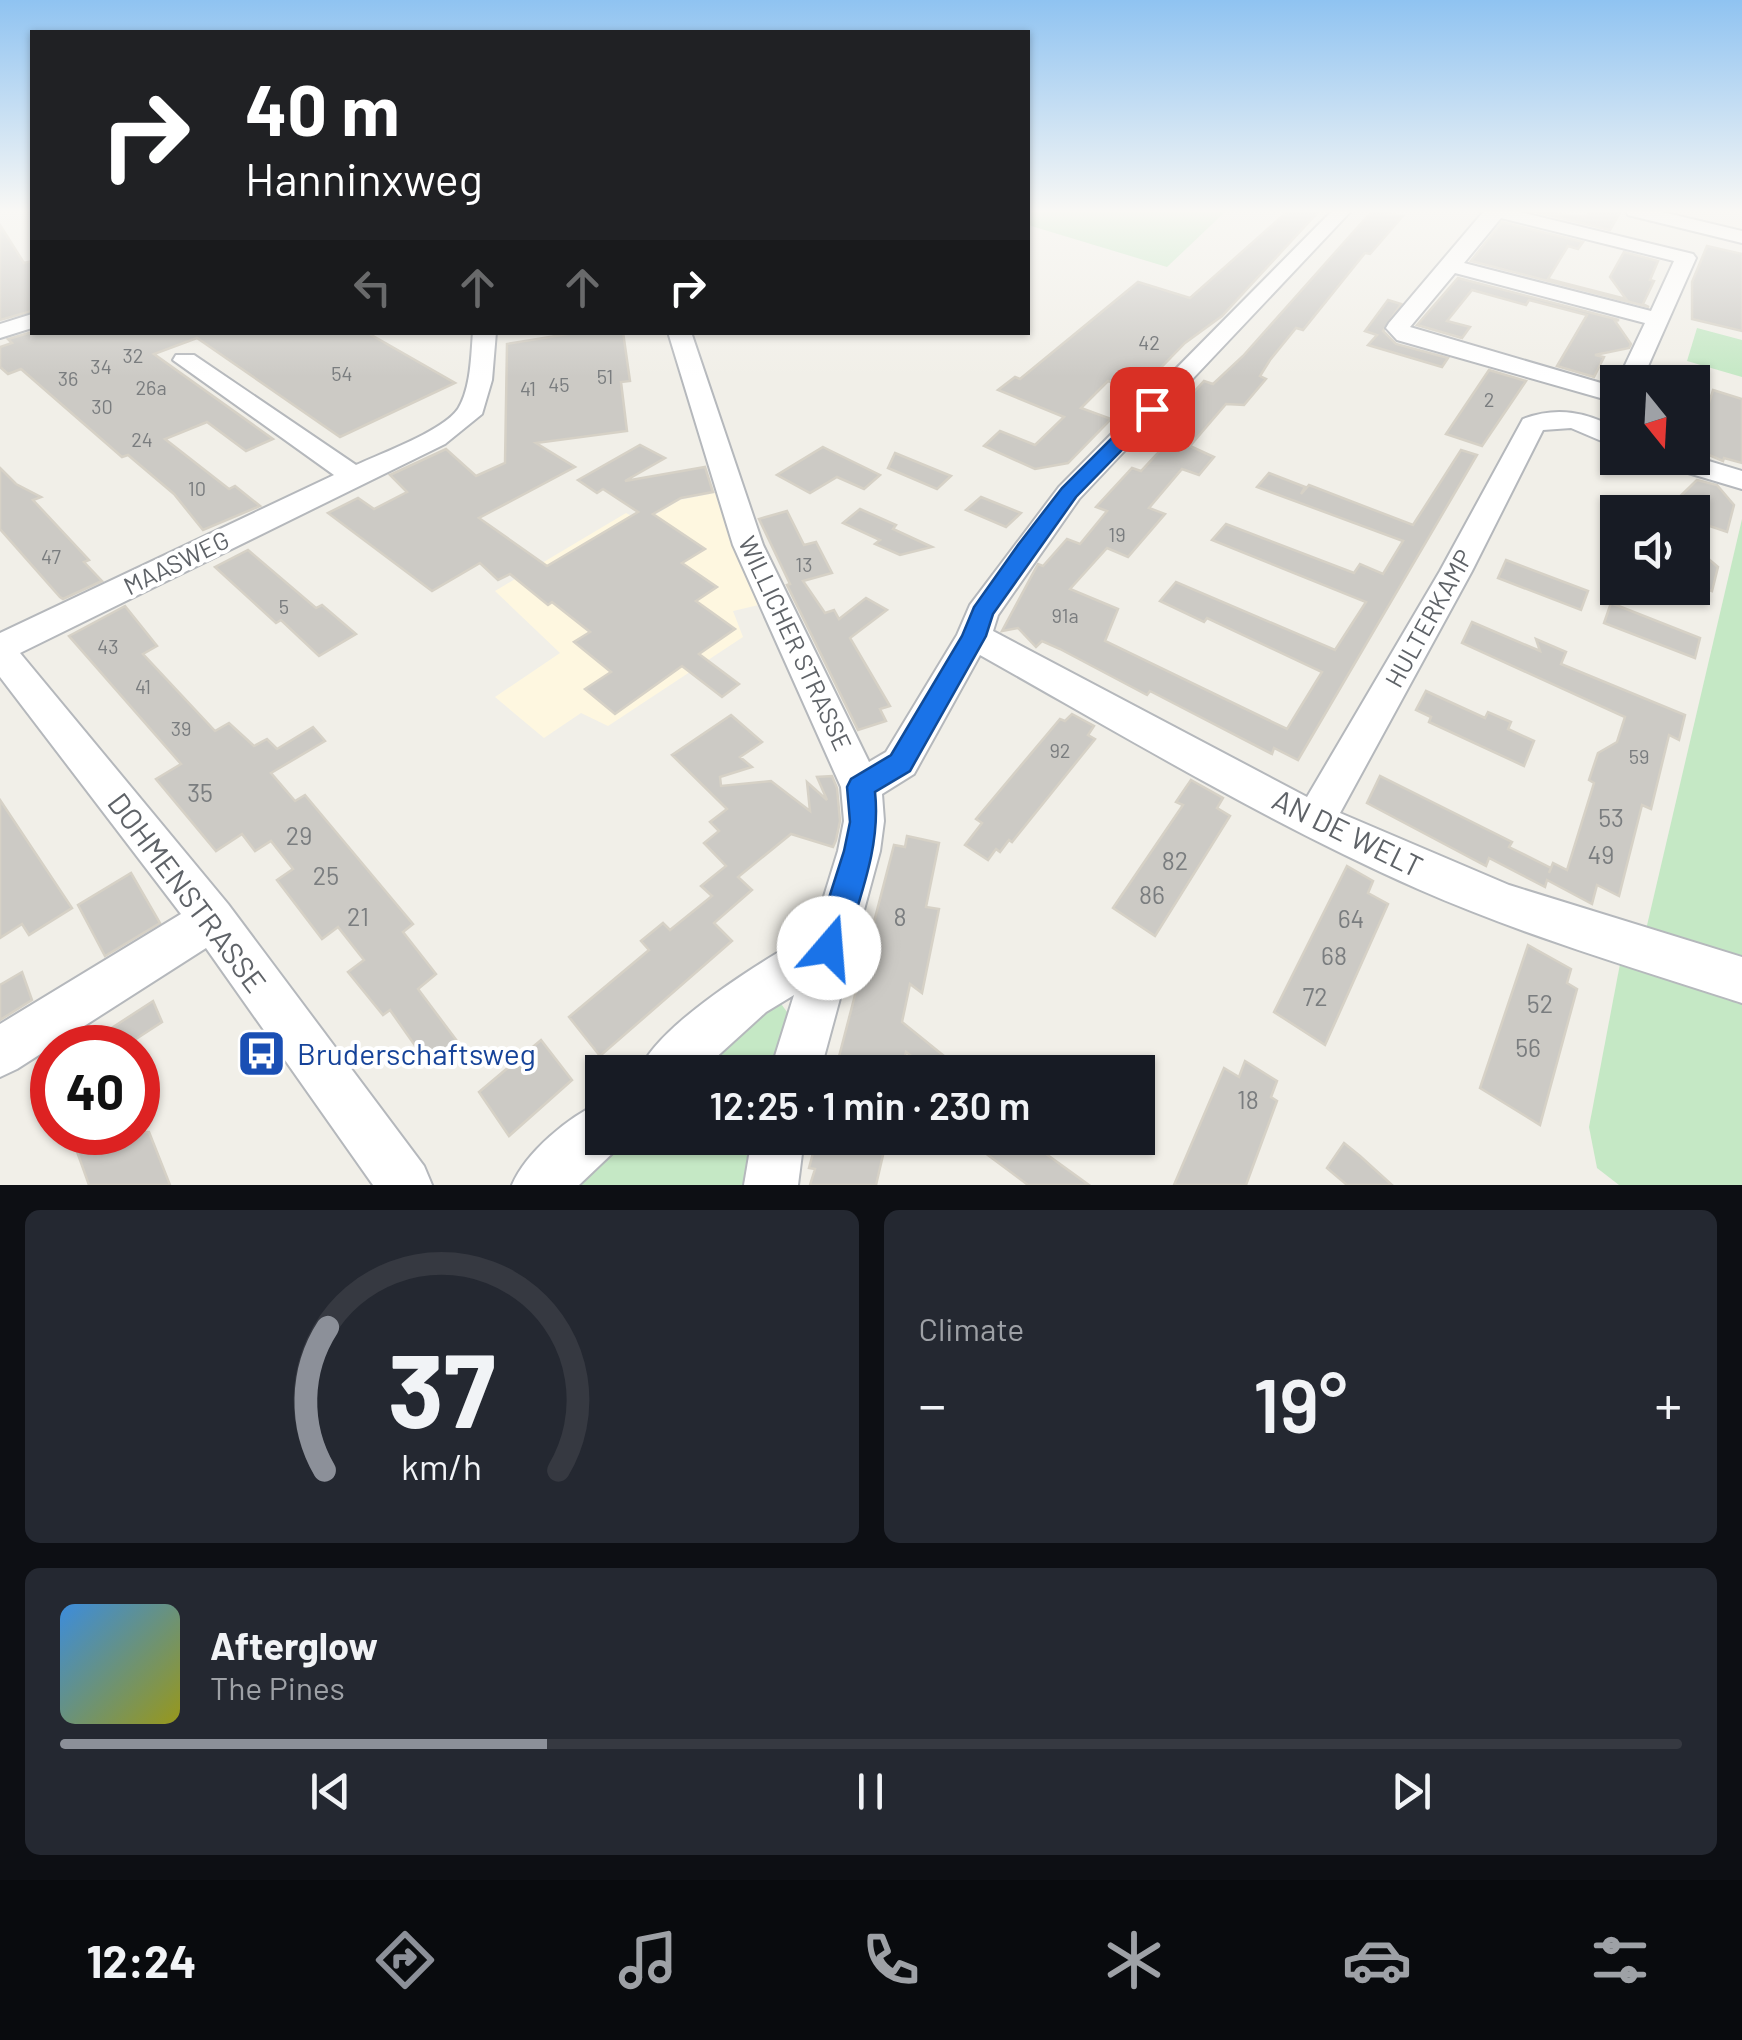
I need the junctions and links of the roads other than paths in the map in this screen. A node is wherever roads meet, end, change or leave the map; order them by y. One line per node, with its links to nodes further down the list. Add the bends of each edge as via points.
1 (1288, 266): 17 (street, via 1069,492 982,613)
2 (1447, 266): 12 (street, via 1397,324 1400,332)
3 (1453, 266): 5 (street)
4 (1682, 266): 5 (street)
5 (1657, 318): 11 (street)
6 (30, 322): 7 (street)
7 (0, 331)
8 (485, 335): 15 (street, MAASWEG, via 470,414 436,438)
9 (680, 335): 19 (street, WILLICHER STRASSE, via 748,545)
10 (185, 360): 15 (street)
11 (1636, 365)
12 (1600, 392)
13 (1600, 431): 20 (street, HULTERKAMP, via 1559,418 1541,420 1528,432)
14 (1710, 470): 16 (street)
15 (352, 475): 18 (street, MAASWEG)
16 (1742, 480)
17 (974, 636): 19 (street, via 900,763); 20 (street, AN DE WELT)
18 (0, 650): 21 (street, DOHMENSTRASSE)
19 (860, 787): 22 (street, WILLICHER STRASSE, via 859,851)
20 (1316, 819): 23 (street, AN DE WELT, via 1544,920)
21 (212, 919): 24 (street); 29 (street, DOHMENSTRASSE)
22 (829, 948): 25 (street, via 749,996); 26 (street, WILLICHER STRASSE)
23 (1742, 980)
24 (0, 1052)
25 (683, 1055)
26 (800, 1055)
27 (585, 1143): 30 (street)
28 (775, 1155): 31 (street)
29 (405, 1185)
30 (539, 1185)
31 (771, 1185)

